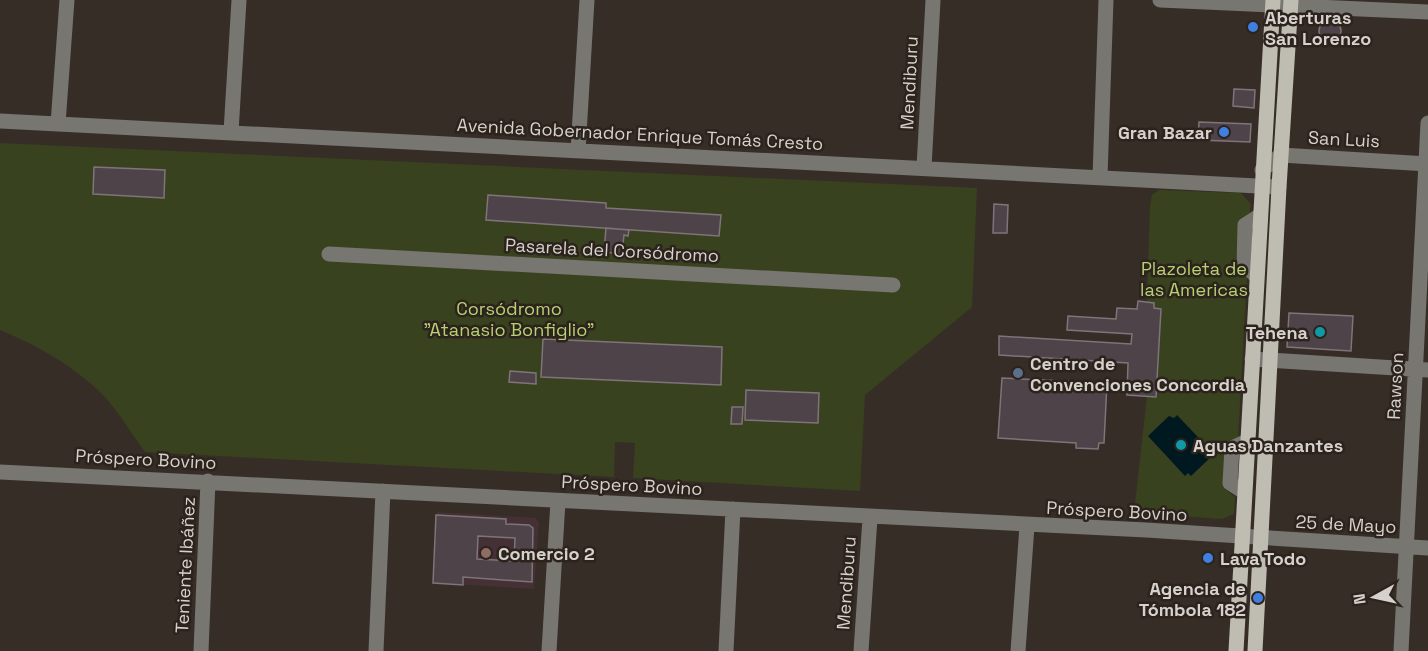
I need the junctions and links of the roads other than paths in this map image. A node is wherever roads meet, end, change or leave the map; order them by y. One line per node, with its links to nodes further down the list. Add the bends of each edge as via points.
1 (67, 0): 12 (street)
2 (239, 0): 13 (street)
3 (587, 0): 14 (street)
4 (933, 0): 17 (street, Mendiburu)
5 (1106, 0): 19 (street)
6 (1160, 0): 7 (street)
7 (1273, 2): 8 (street); 18 (main road)
8 (1291, 2): 9 (street); 15 (main road)
9 (1428, 12)
10 (0, 122): 12 (street, Avenida Gobernador Enrique Tomás Cresto)
11 (1428, 123): 16 (street, Rawson)
12 (58, 124): 13 (street, Avenida Gobernador Enrique Tomás Cresto)
13 (231, 132): 14 (street, Avenida Gobernador Enrique Tomás Cresto)
14 (578, 151): 17 (street, Avenida Gobernador Enrique Tomás Cresto)
15 (1281, 155): 16 (street, San Luis); 18 (street); 21 (main road)
16 (1427, 164): 26 (street, Rawson)
17 (924, 168): 19 (street, Avenida Gobernador Enrique Tomás Cresto)
18 (1262, 170): 20 (main road)
19 (1100, 177): 20 (street, Avenida Gobernador Enrique Tomás Cresto)
20 (1261, 186): 21 (street, Avenida Gobernador Enrique Tomás Cresto); 24 (main road)
21 (1279, 187): 25 (main road)
22 (329, 254): 23 (street, Pasarela del Corsódromo)
23 (893, 285)
24 (1252, 359): 25 (street); 34 (main road)
25 (1270, 360): 26 (street); 35 (main road)
26 (1422, 370): 36 (street, Rawson)
27 (0, 472): 28 (street, Próspero Bovino)
28 (208, 481): 29 (street, Próspero Bovino); 38 (street, Teniente Ibáñez)
29 (383, 490): 30 (street, Próspero Bovino); 39 (street)
30 (558, 501): 31 (street, Próspero Bovino); 40 (street)
31 (733, 509): 32 (street, Próspero Bovino); 41 (street)
32 (870, 518): 33 (street, Próspero Bovino); 42 (street, Mendiburu)
33 (1027, 526): 34 (street, Próspero Bovino); 43 (street)
34 (1242, 538): 35 (street, Próspero Bovino); 44 (main road)
35 (1262, 539): 36 (street, 25 de Mayo); 45 (main road)
36 (1406, 547): 37 (street, 25 de Mayo); 46 (street, Rawson)
37 (1428, 548)
38 (201, 651)
39 (375, 651)
40 (549, 651)
41 (726, 651)
42 (861, 651)
43 (1018, 651)
44 (1236, 651)
45 (1255, 651)
46 (1401, 651)

